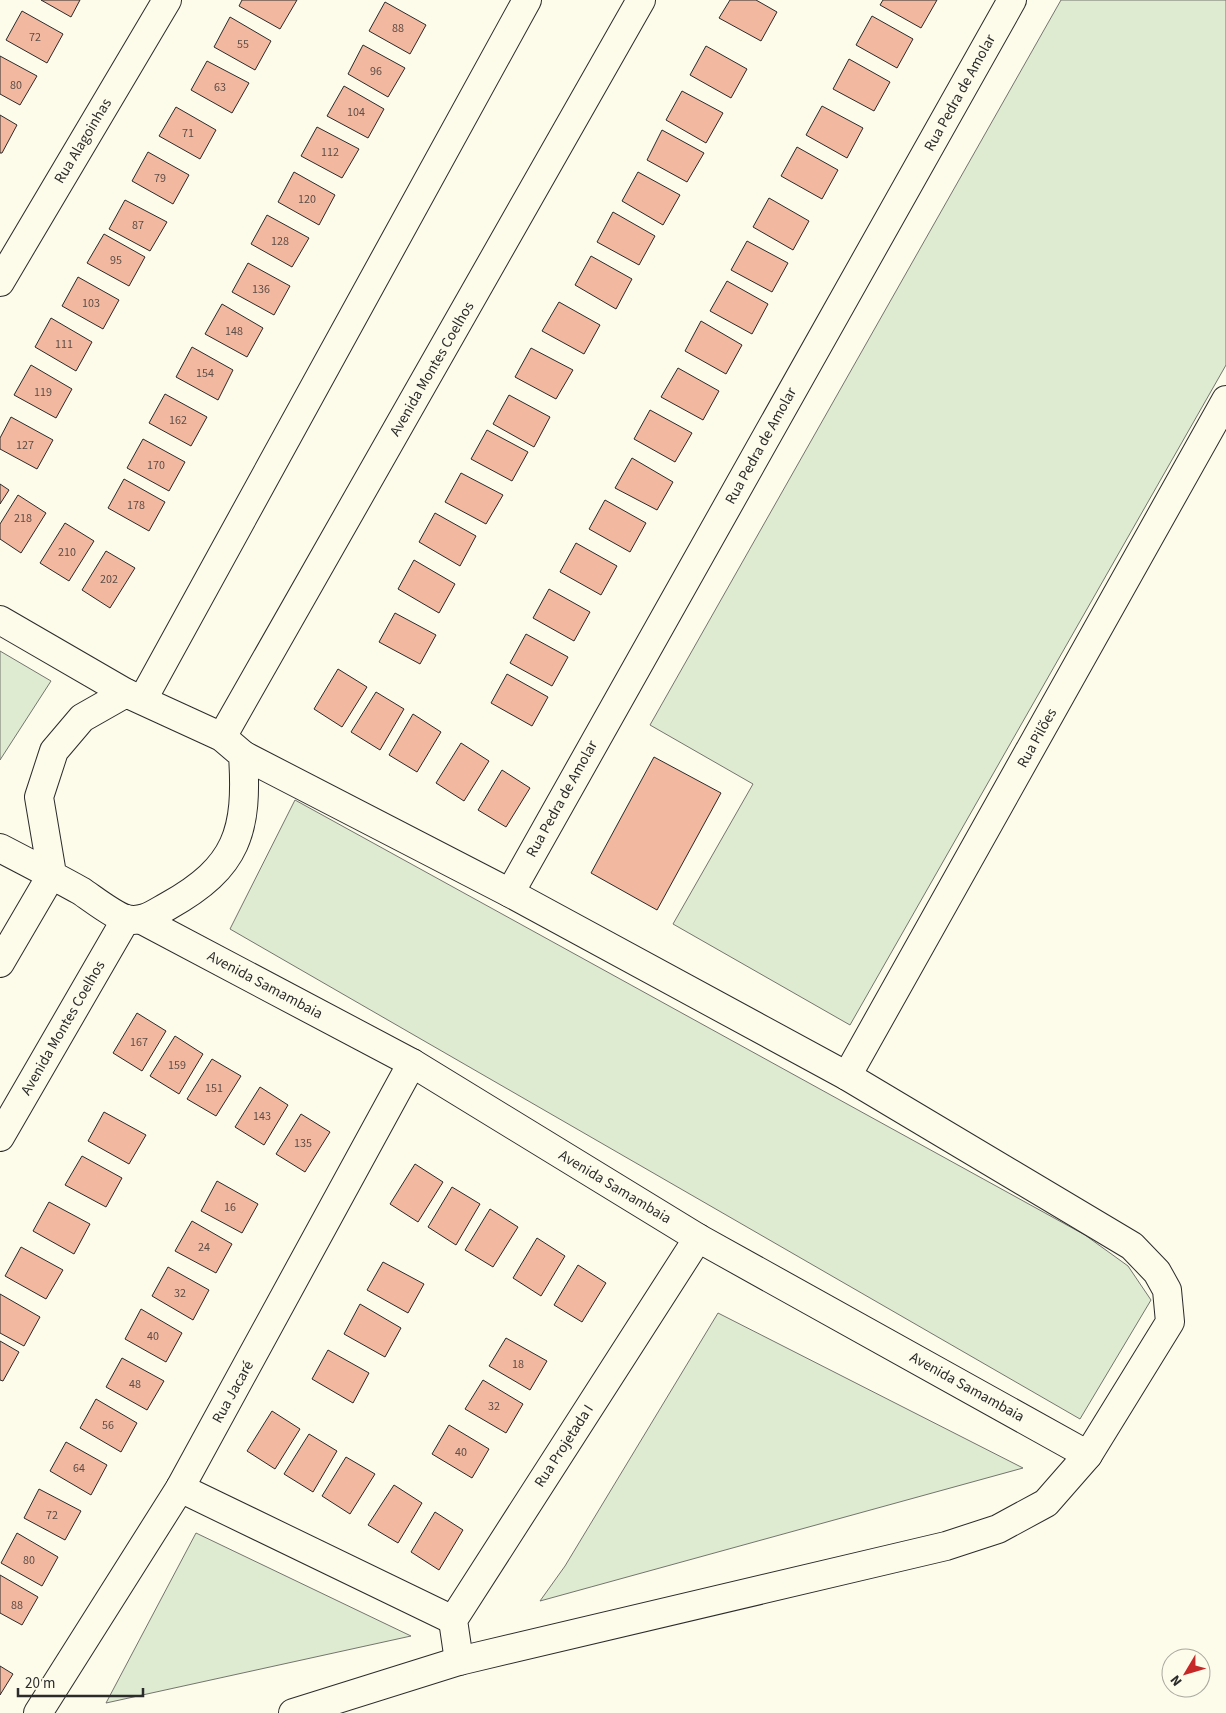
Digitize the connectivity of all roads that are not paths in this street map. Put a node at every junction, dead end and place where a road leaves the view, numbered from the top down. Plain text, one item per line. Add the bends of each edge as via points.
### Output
1 (167, 0) edge
2 (527, 0) edge
3 (641, 0) edge
4 (1012, 0) edge
5 (0, 282) edge
6 (1226, 400) edge
7 (0, 620) edge
8 (134, 696) junction
9 (222, 737) junction
10 (243, 755) junction
11 (0, 848) edge
12 (52, 874) junction
13 (510, 893) junction
14 (134, 919) junction
15 (0, 963) edge
16 (412, 1063) junction
17 (847, 1076) junction
18 (0, 1137) edge
19 (698, 1238) junction
20 (1088, 1455) junction
21 (180, 1488) junction
22 (453, 1620) junction
23 (459, 1661) junction
24 (38, 1713) edge
25 (294, 1713) edge

1 - 5 street, Rua Alagoinhas
2 - 8 street
3 - 9 street, Avenida Montes Coelhos
4 - 13 street, Rua Pedra de Amolar
6 - 17 street, Rua Pilões
7 - 8 street
8 - 9 street
8 - 12 street via 82,718 54,751 39,798
9 - 10 street
10 - 13 street
10 - 14 street via 246,792 241,827 233,850 196,889
11 - 12 street
12 - 14 street, Avenida Samambaia
12 - 15 street
13 - 17 street
14 - 16 street, Avenida Samambaia
14 - 18 street, Avenida Montes Coelhos
16 - 19 street, Avenida Samambaia
16 - 21 street, Rua Jacaré
17 - 20 street via 1132,1246 1157,1272 1167,1290 1170,1322
19 - 20 street, Avenida Samambaia
19 - 22 street, Rua Projetada I
20 - 23 street via 1046,1503 998,1529 946,1546
21 - 22 street
21 - 24 street, Rua Jacaré
22 - 23 street
23 - 25 street

